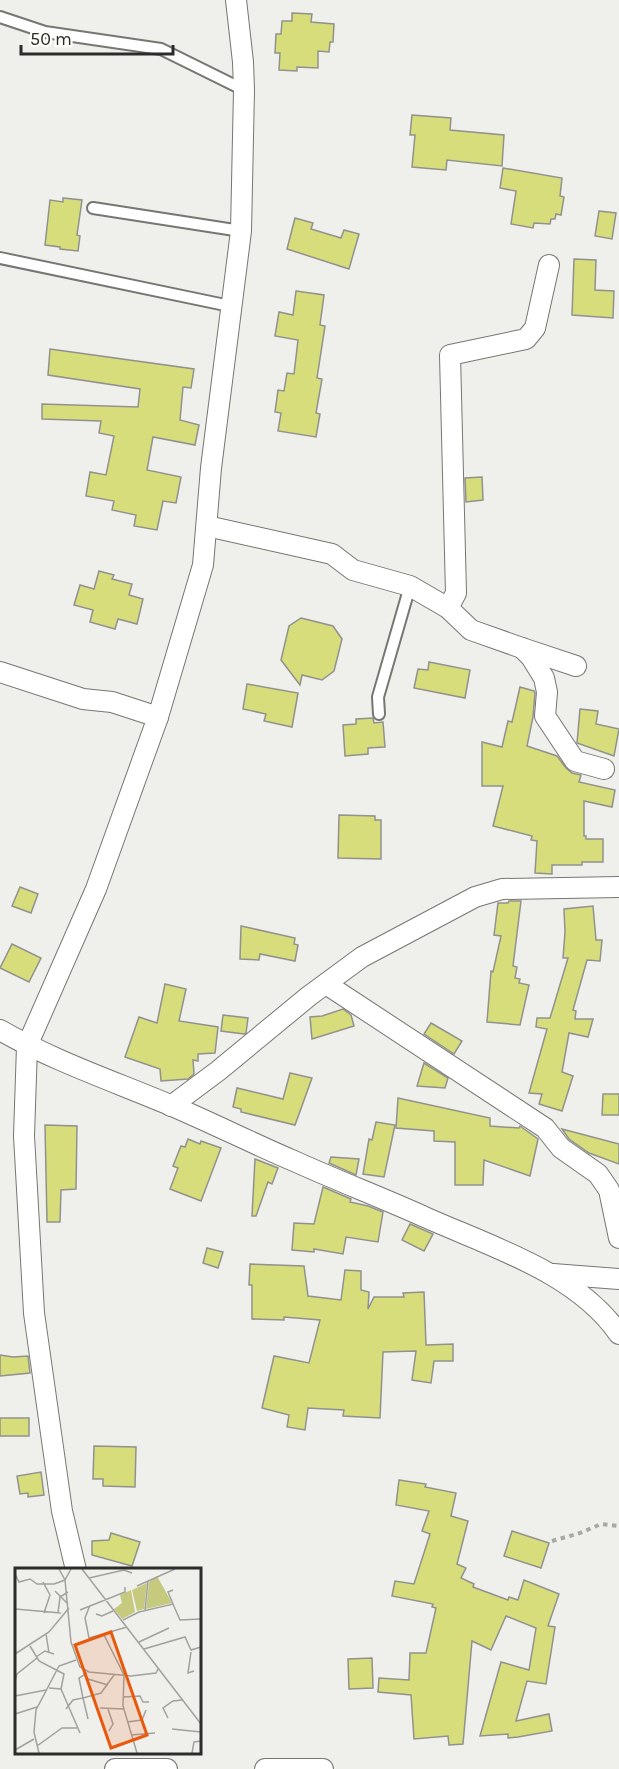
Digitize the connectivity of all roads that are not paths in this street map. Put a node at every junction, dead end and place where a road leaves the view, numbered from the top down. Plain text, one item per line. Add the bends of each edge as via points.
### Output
1 (236, 0) edge
2 (0, 17) edge
3 (244, 90) junction
4 (93, 208) dead end
5 (241, 231) junction
6 (0, 258) edge
7 (549, 264) dead end
8 (230, 306) junction
9 (207, 526) junction
10 (410, 586) junction
11 (448, 608) junction
12 (522, 648) junction
13 (576, 666) dead end
14 (0, 672) edge
15 (379, 714) dead end
16 (158, 717) junction
17 (604, 769) dead end
18 (619, 887) edge
19 (326, 984) junction
20 (0, 1030) edge
21 (27, 1046) junction
22 (171, 1106) junction
23 (619, 1238) edge
24 (550, 1274) junction
25 (619, 1279) edge
26 (619, 1334) edge
27 (76, 1568) edge
28 (114, 1754) edge
29 (116, 1769) edge
30 (167, 1769) edge
31 (265, 1769) edge
32 (322, 1769) edge

1 - 3 street
2 - 3 lane via 45,32 161,49
3 - 5 street
4 - 5 lane
5 - 8 street
6 - 8 lane
7 - 11 street via 535,328 526,339 450,355 456,593
8 - 9 street
9 - 10 street via 332,554 353,570
9 - 16 street via 203,565
10 - 11 street
10 - 15 lane via 378,697
11 - 12 street via 471,630
12 - 13 street
12 - 17 street via 544,678 545,716 575,761
14 - 16 street via 83,699 112,702
16 - 21 street via 96,889
18 - 19 street via 502,889 475,897 363,957
19 - 22 street
19 - 23 street via 545,1128 561,1148 598,1174 609,1190
20 - 21 street
21 - 22 street
21 - 27 street via 24,1136 34,1313 62,1511
22 - 24 street
24 - 25 street
24 - 26 street via 585,1298
28 - 29 street
29 - 30 street
31 - 32 street

